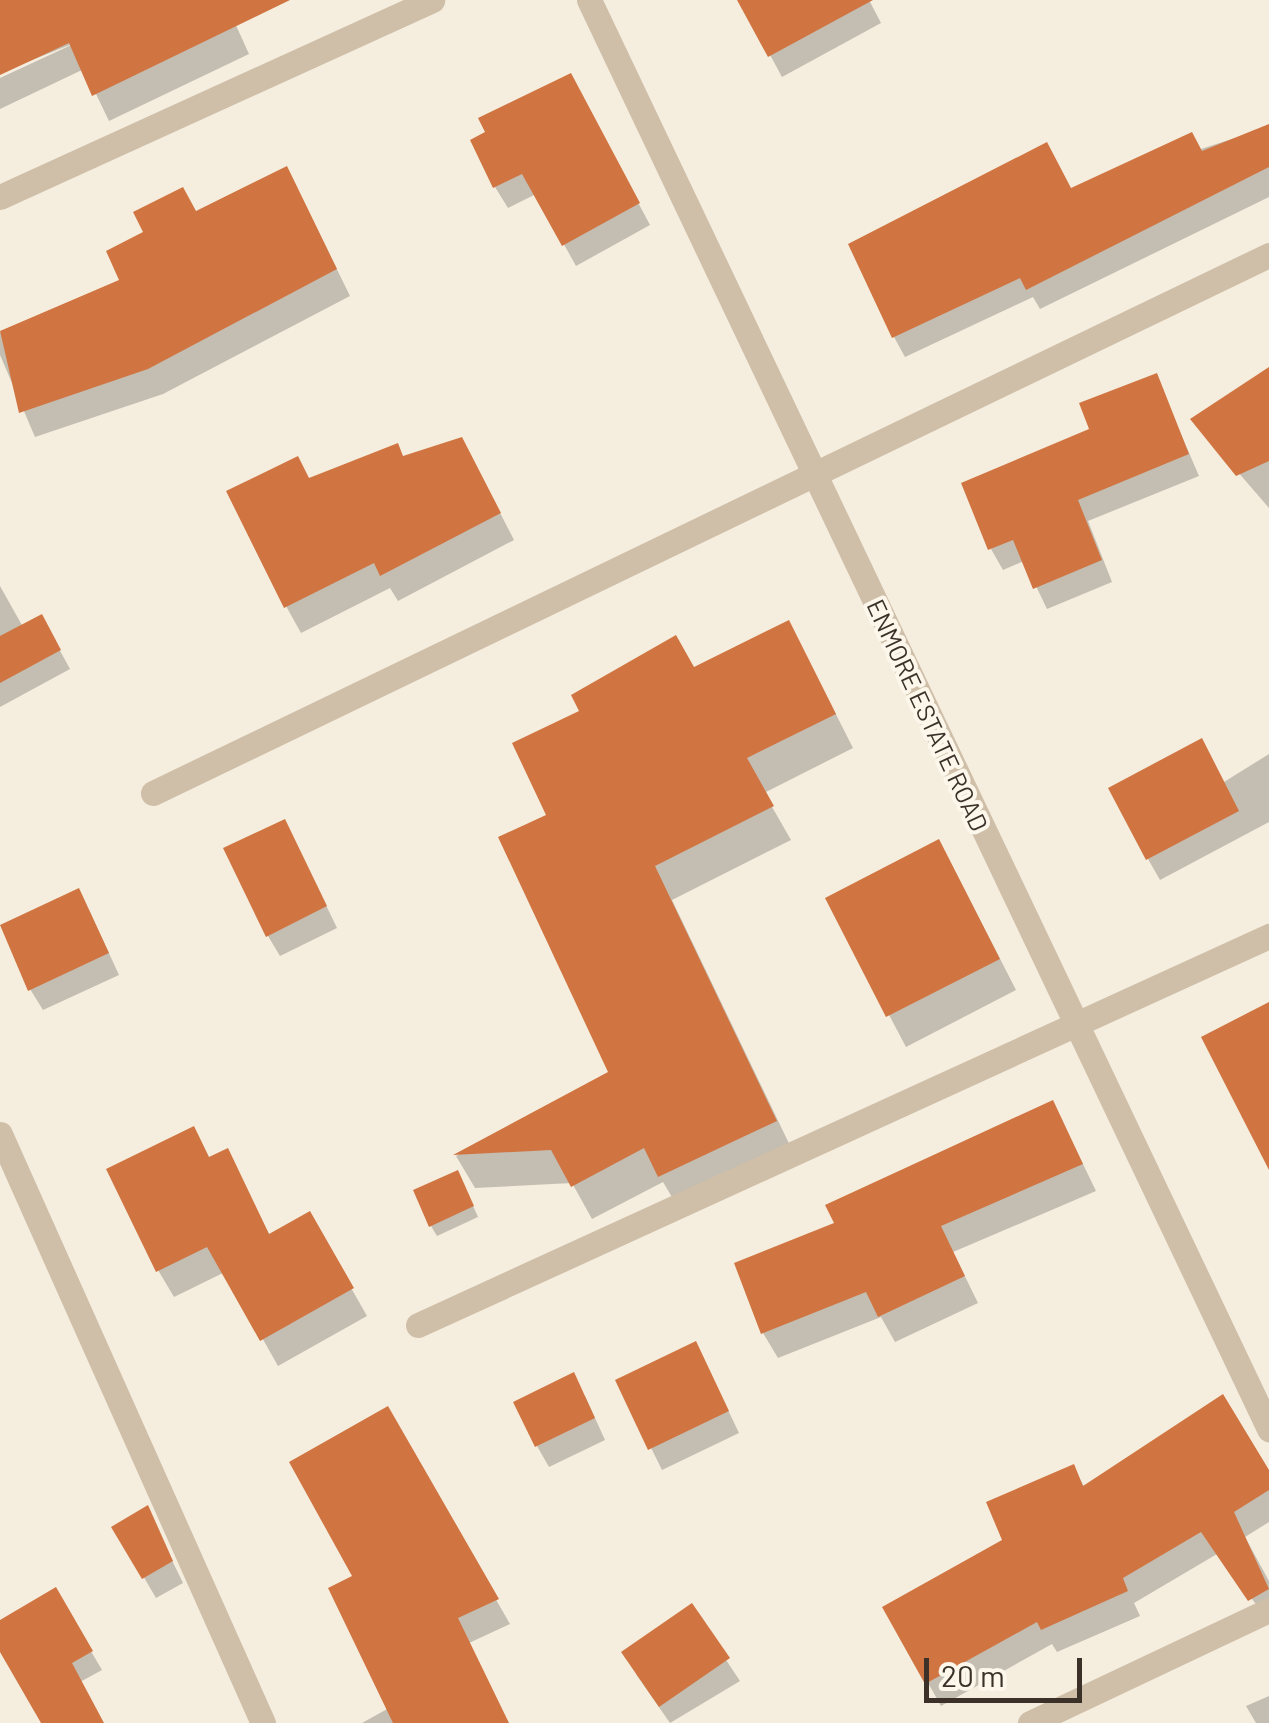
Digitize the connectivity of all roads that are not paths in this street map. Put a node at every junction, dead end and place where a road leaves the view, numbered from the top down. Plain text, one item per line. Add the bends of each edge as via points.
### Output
1 (432, 0) edge
2 (589, 0) edge
3 (0, 197) edge
4 (1269, 255) edge
5 (814, 474) junction
6 (152, 793) dead end
7 (1269, 936) edge
8 (1075, 1028) junction
9 (0, 1134) edge
10 (418, 1325) dead end
11 (1269, 1430) edge
12 (1269, 1610) edge
13 (263, 1723) edge
14 (1030, 1723) edge

1 - 3 street
2 - 5 street, ENMORE ESTATE ROAD
4 - 5 street
5 - 6 street
5 - 8 street, ENMORE ESTATE ROAD
7 - 8 street
8 - 10 street
8 - 11 street, ENMORE ESTATE ROAD
9 - 13 street
12 - 14 street

